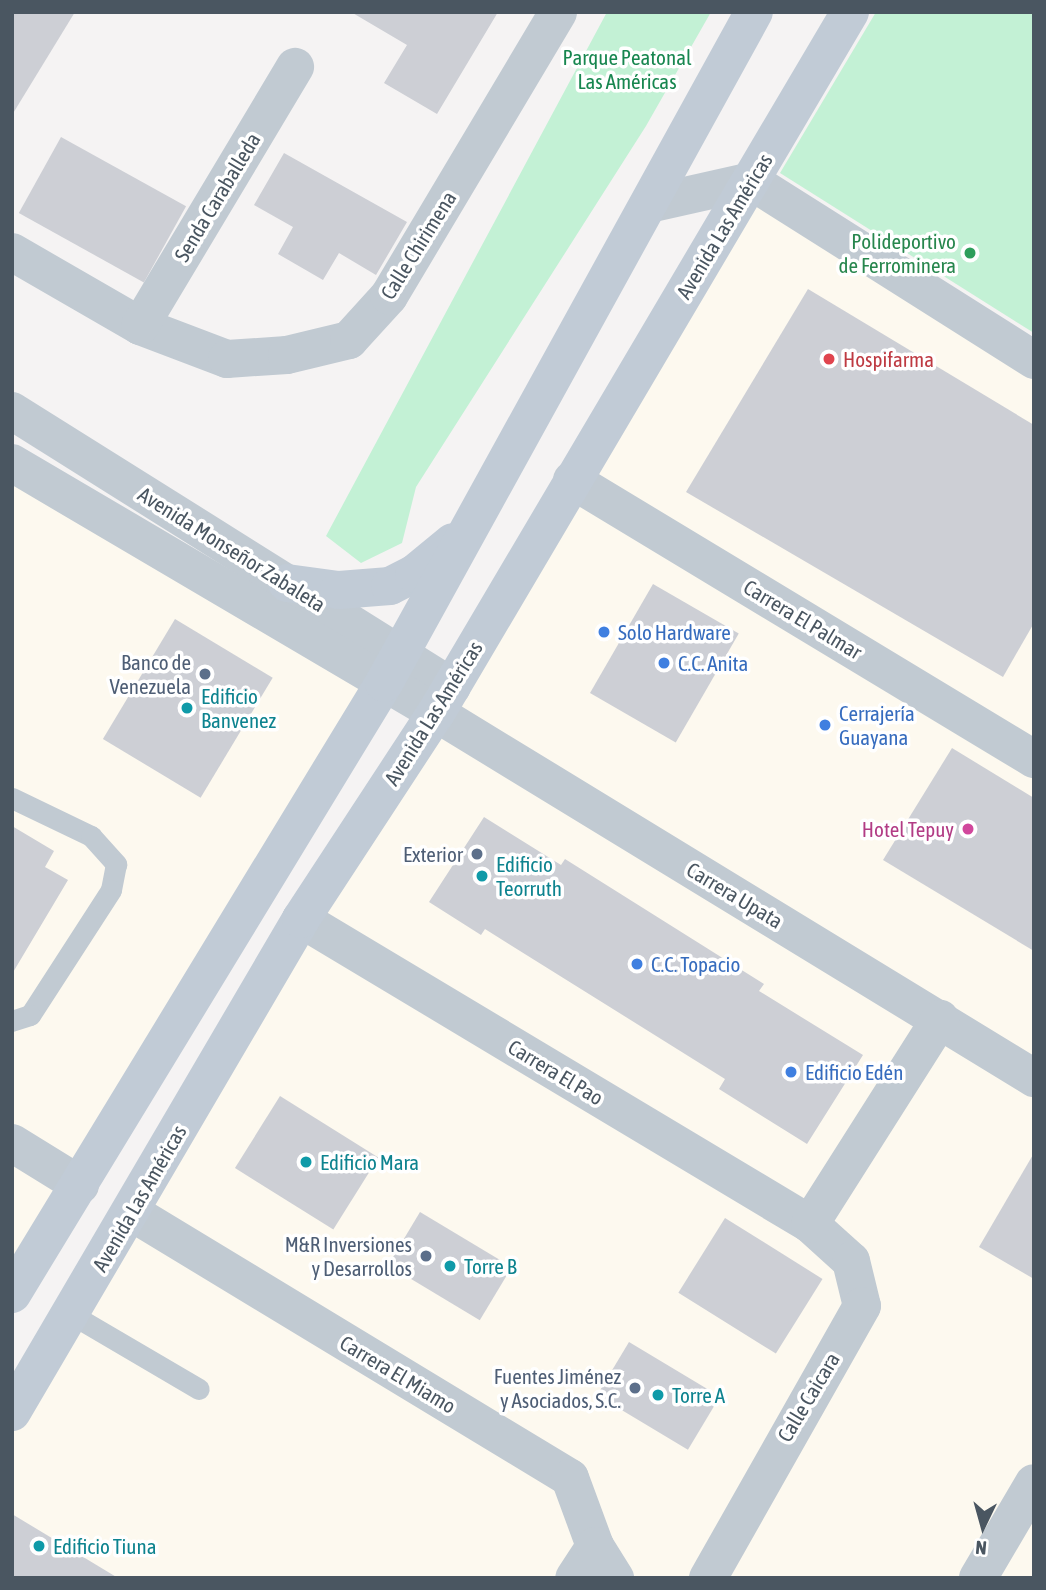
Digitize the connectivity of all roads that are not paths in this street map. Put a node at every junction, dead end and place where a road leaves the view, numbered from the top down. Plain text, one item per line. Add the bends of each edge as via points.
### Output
1 (558, 12) edge
2 (754, 12) edge
3 (850, 12) edge
4 (295, 67) dead end
5 (751, 181) junction
6 (649, 204) junction
7 (12, 252) edge
8 (140, 327) junction
9 (1034, 360) edge
10 (12, 411) edge
11 (12, 463) edge
12 (572, 480) junction
13 (471, 527) junction
14 (287, 583) junction
15 (392, 669) junction
16 (444, 700) junction
17 (1034, 759) edge
18 (12, 798) edge
19 (301, 919) junction
20 (940, 1019) junction
21 (12, 1021) edge
22 (1034, 1078) edge
23 (12, 1143) edge
24 (80, 1185) junction
25 (131, 1212) junction
26 (810, 1224) junction
27 (12, 1294) edge
28 (71, 1314) junction
29 (199, 1388) dead end
30 (12, 1412) edge
31 (1034, 1483) edge
32 (595, 1546) junction
33 (574, 1578) edge
34 (615, 1578) edge
35 (708, 1578) edge
36 (978, 1578) edge

1 - 8 street, Calle Chirimena via 389,296 349,340 288,355 227,359
2 - 6 main road
3 - 5 main road, Avenida Las Américas
4 - 8 street, Senda Caraballeda
5 - 6 street
5 - 9 street
5 - 12 main road, Avenida Las Américas
6 - 13 main road
7 - 8 street, Calle Chirimena
10 - 14 street, Avenida Monseñor Zabaleta
11 - 15 street, Avenida Monseñor Zabaleta
12 - 16 main road, Avenida Las Américas
12 - 17 street, Carrera El Palmar
13 - 14 main road via 415,574 390,586 339,590
13 - 15 main road
14 - 15 street, Avenida Monseñor Zabaleta
15 - 16 street, Avenida Monseñor Zabaleta
15 - 24 main road
16 - 19 main road, Avenida Las Américas
16 - 20 street, Carrera Upata
18 - 21 lane via 91,836 116,864 111,890 30,1015
19 - 25 main road, Avenida Las Américas
19 - 26 street, Carrera El Pao
20 - 22 street, Carrera Upata
20 - 26 street
23 - 24 street
24 - 27 main road
25 - 28 main road, Avenida Las Américas
25 - 32 street, Carrera El Miamo via 570,1478
26 - 35 street, Calle Caicara via 850,1261 862,1306
28 - 29 lane
28 - 30 main road, Avenida Las Américas
31 - 36 street
32 - 33 street
32 - 34 street, Carrera El Miamo

